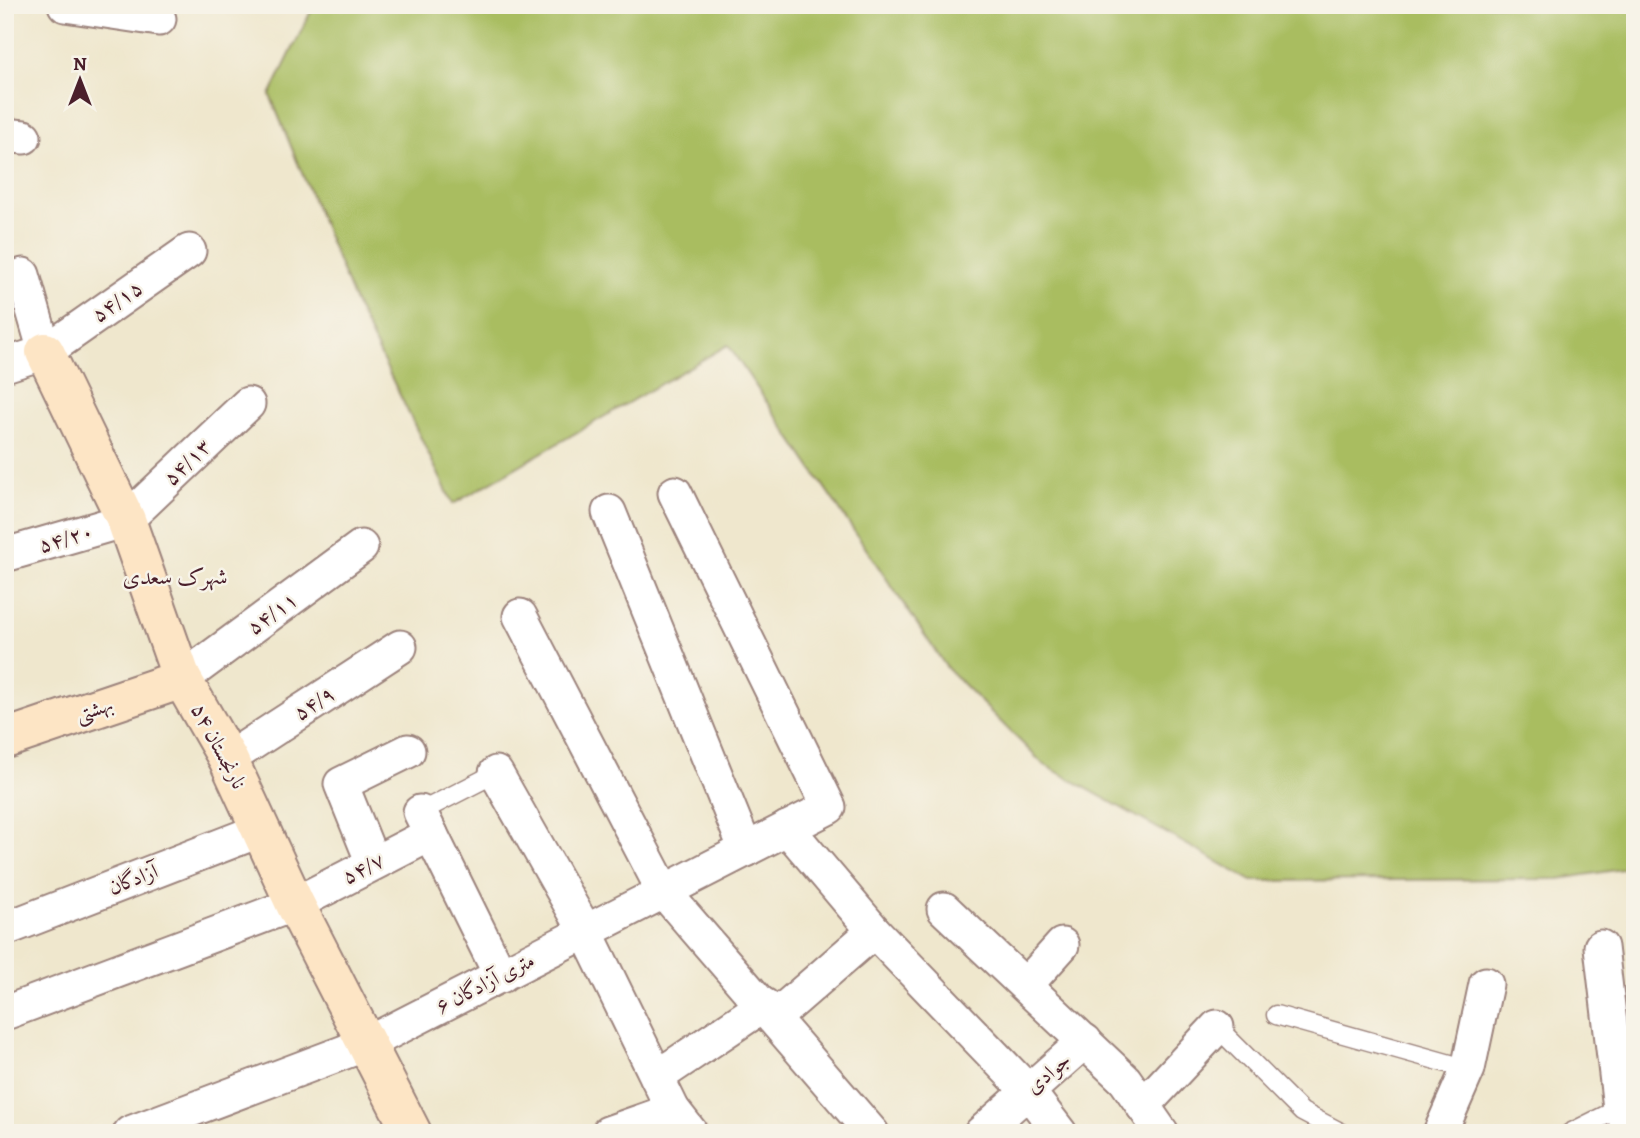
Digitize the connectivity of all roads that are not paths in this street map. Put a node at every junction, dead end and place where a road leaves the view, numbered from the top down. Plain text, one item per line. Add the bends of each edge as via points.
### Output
1 (65, 5) edge
2 (159, 19) dead end
3 (189, 251) dead end
4 (23, 275) dead end
5 (46, 352) junction
6 (5, 365) edge
7 (248, 404) dead end
8 (675, 493) dead end
9 (609, 512) dead end
10 (126, 520) junction
11 (362, 547) dead end
12 (5, 555) edge
13 (520, 616) dead end
14 (400, 647) dead end
15 (182, 678) junction
16 (5, 739) edge
17 (408, 751) dead end
18 (228, 759) junction
19 (496, 773) joint
20 (426, 823) junction
21 (788, 828) junction
22 (261, 830) junction
23 (746, 850) junction
24 (373, 863) junction
25 (664, 892) junction
26 (295, 904) junction
27 (944, 909) dead end
28 (5, 929) edge
29 (874, 931) junction
30 (586, 932) junction
31 (1062, 945) dead end
32 (1601, 947) dead end
33 (501, 976) junction
34 (1026, 985) junction
35 (1486, 985) dead end
36 (769, 1012) junction
37 (5, 1013) edge
38 (1276, 1015) dead end
39 (1217, 1027) joint
40 (1085, 1041) junction
41 (366, 1044) junction
42 (1624, 1045) edge
43 (1468, 1069) junction
44 (657, 1077) junction
45 (1027, 1090) junction
46 (1143, 1106) junction
47 (682, 1122) edge
48 (1629, 1122) edge
49 (130, 1133) edge
50 (412, 1133) edge
51 (608, 1133) edge
52 (872, 1133) edge
53 (981, 1133) edge
54 (1060, 1133) edge
55 (1162, 1133) edge
56 (1342, 1133) edge
57 (1440, 1133) edge
58 (1570, 1133) edge

1 - 2 street
3 - 5 street, ۵۴/۱۵
4 - 5 street
5 - 6 street, ۵۴/۱۵
5 - 10 street, نارنجستان ۵۴
7 - 10 street, ۵۴/۱۳
8 - 21 street, ۶ متری آزادگان via 829,807
9 - 23 street
10 - 12 street, ۵۴/۲۰
10 - 15 street, نارنجستان ۵۴
11 - 15 street, ۵۴/۱۱
13 - 25 street
14 - 18 street, ۵۴/۹
15 - 16 street, بهشتی
15 - 18 street, نارنجستان ۵۴
17 - 24 street via 341,784
18 - 22 street, نارنجستان ۵۴
19 - 20 lane
19 - 30 street
20 - 24 street, ۵۴/۷
20 - 33 street
21 - 23 street, ۶ متری آزادگان
21 - 29 street
22 - 26 street, نارنجستان ۵۴
22 - 28 street, آزادگان
23 - 25 street, ۶ متری آزادگان
24 - 26 street, ۵۴/۷
25 - 30 street, ۶ متری آزادگان
25 - 36 street
26 - 37 street, ۵۴/۷
26 - 41 street, نارنجستان ۵۴
27 - 34 street
29 - 36 street
29 - 45 street
30 - 33 street, ۶ متری آزادگان
30 - 44 street
31 - 34 street
32 - 42 street
33 - 41 street, ۶ متری آزادگان
34 - 40 street
35 - 43 street
36 - 44 street
36 - 52 street
38 - 43 lane
39 - 46 street
39 - 56 lane via 1302,1112
40 - 45 street, جوادی
40 - 46 street via 1125,1080
41 - 49 street, ۶ متری آزادگان
41 - 50 street, نارنجستان ۵۴
42 - 48 street
43 - 57 street
44 - 47 street
45 - 53 street, جوادی
45 - 54 street
46 - 55 street
47 - 51 street
48 - 58 lane

